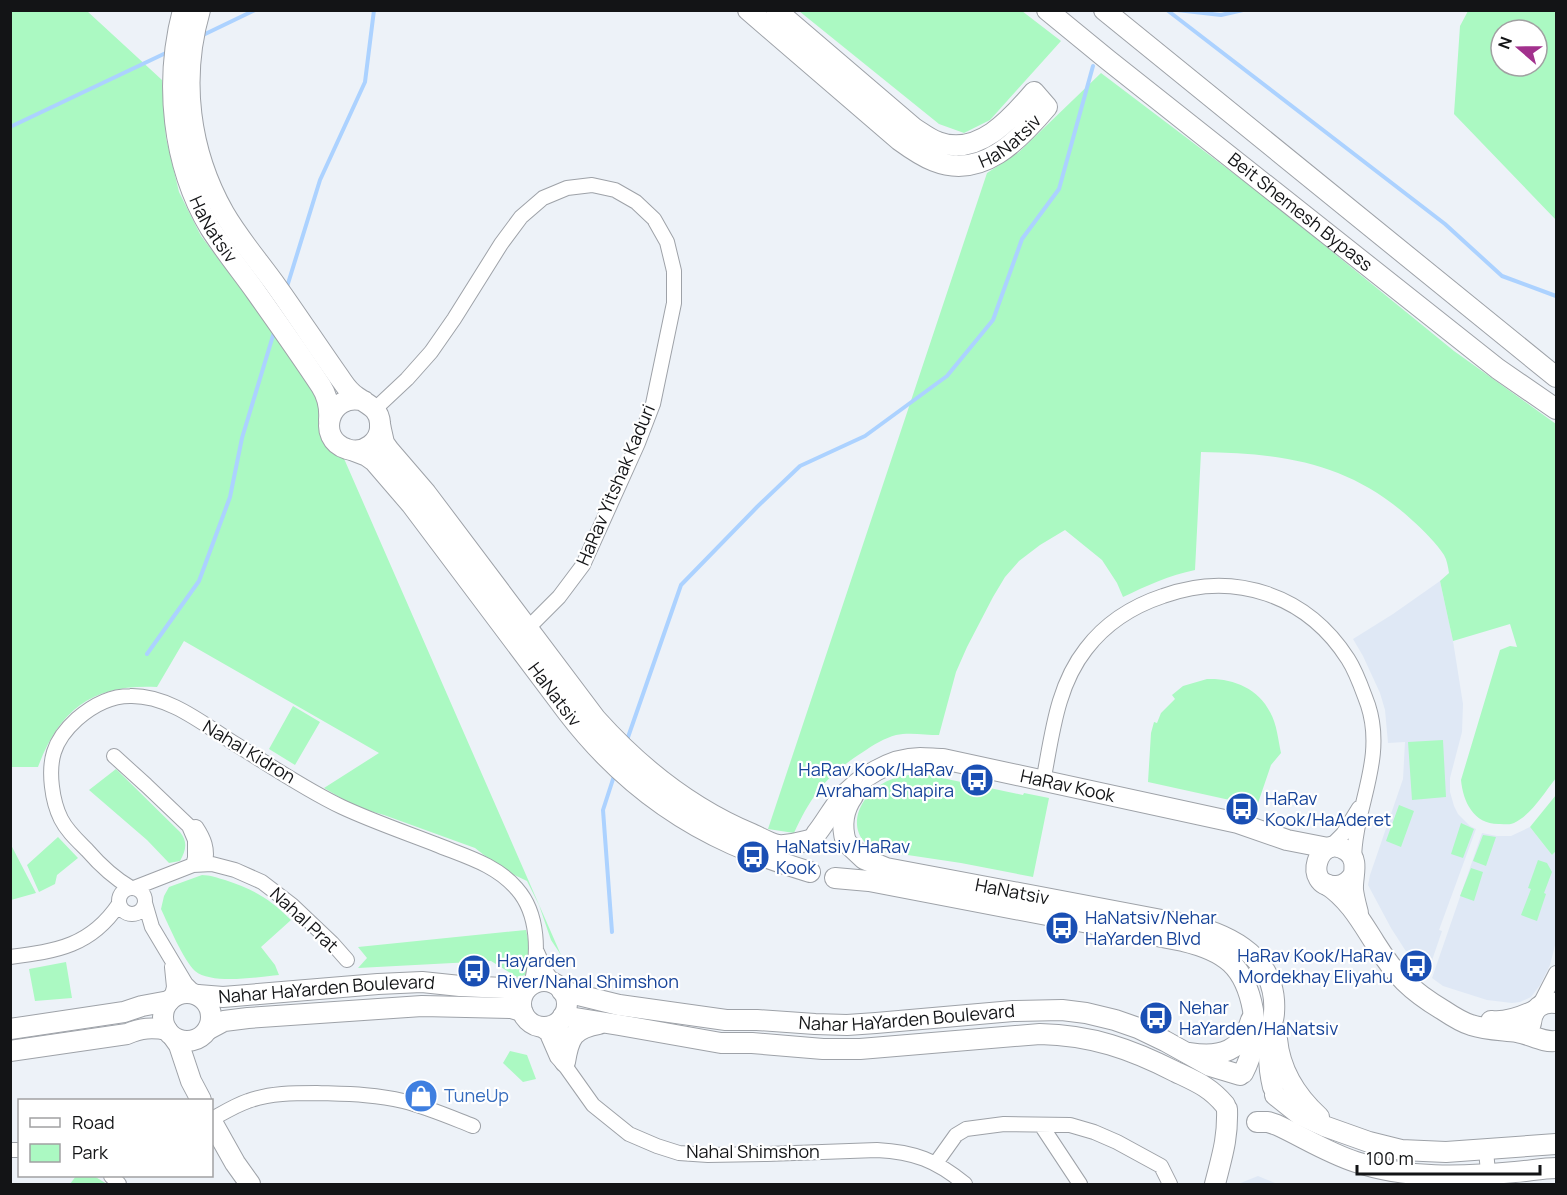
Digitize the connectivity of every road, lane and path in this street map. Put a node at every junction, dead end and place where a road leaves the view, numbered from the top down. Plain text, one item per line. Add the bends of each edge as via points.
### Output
1 (183, 10) edge
2 (200, 10) edge
3 (748, 10) edge
4 (776, 10) edge
5 (1047, 10) edge
6 (1104, 10) edge
7 (1557, 377) edge
8 (1557, 409) edge
9 (373, 412) junction
10 (329, 420) junction
11 (354, 451) junction
12 (526, 627) junction
13 (114, 756) dead end
14 (866, 778) junction
15 (1043, 782) junction
16 (1365, 799) junction
17 (1271, 835) junction
18 (813, 837) junction
19 (847, 843) junction
20 (1329, 848) junction
21 (199, 864) junction
22 (1354, 867) junction
23 (104, 869) junction
24 (810, 872) junction
25 (835, 878) junction
26 (1321, 878) junction
27 (158, 880) junction
28 (133, 888) junction
29 (145, 901) junction
30 (124, 907) junction
31 (1360, 918) junction
32 (152, 927) junction
33 (536, 949) junction
34 (169, 954) junction
35 (10, 957) edge
36 (347, 960) dead end
37 (1557, 973) edge
38 (529, 987) junction
39 (559, 987) junction
40 (197, 994) junction
41 (170, 1000) junction
42 (1543, 1007) edge
43 (1252, 1009) junction
44 (1448, 1014) junction
45 (1274, 1016) junction
46 (528, 1018) junction
47 (562, 1018) junction
48 (609, 1023) junction
49 (10, 1029) edge
50 (205, 1033) junction
51 (170, 1034) junction
52 (1548, 1040) edge
53 (10, 1051) edge
54 (1188, 1053) junction
55 (565, 1064) junction
56 (1241, 1074) junction
57 (1274, 1091) junction
58 (200, 1098) edge
59 (1226, 1107) junction
60 (213, 1120) edge
61 (213, 1123) edge
62 (1253, 1123) junction
63 (1041, 1125) junction
64 (473, 1126) dead end
65 (1342, 1131) junction
66 (1557, 1144) edge
67 (1486, 1150) junction
68 (1222, 1160) junction
69 (936, 1163) junction
70 (1557, 1168) edge
71 (1489, 1179) edge
72 (250, 1185) edge
73 (965, 1185) edge
74 (1080, 1185) edge
75 (1170, 1185) edge
76 (1215, 1185) edge

1 - 10 street, HaNatsiv via 173,70 174,110 180,151 192,190 210,227 321,386 328,400
2 - 9 street, HaNatsiv via 189,66 190,104 195,142 207,178 248,248 344,383
3 - 4 street, HaNatsiv via 899,140 936,162 983,162 1023,135 1047,107 1034,92 988,136 964,145 940,143 914,128
5 - 8 street, Beit Shemesh Bypass via 1498,369
6 - 7 street, Beit Shemesh Bypass
9 - 10 street via 351,399 340,403
9 - 11 street via 377,437 366,448
9 - 12 street, HaNatsiv via 389,450
9 - 12 street, HaRav Yitshak Kaduri via 430,352 514,226 543,198 567,188 592,185 615,190 654,219 667,242 674,271 674,303 653,404 589,555 565,590
10 - 11 street via 333,439
11 - 24 street, HaNatsiv via 374,461 411,504 574,722 613,764 662,804 703,830 755,854
12 - 18 street, HaNatsiv via 597,720 663,783 724,821 778,845
13 - 21 street via 189,826
14 - 15 street, HaRav Kook via 884,766 919,758 943,759
14 - 18 street, HaRav Kook via 847,792
14 - 19 street, HaRav Kook via 846,808 843,824
15 - 16 street via 1067,680 1094,639 1130,610 1153,599 1180,589 1230,585 1287,602 1325,630 1349,661 1372,722 1373,756
15 - 17 street, HaRav Kook via 1238,823
16 - 20 street
16 - 22 street
17 - 20 street, HaRav Kook
17 - 26 street, HaRav Kook via 1297,853
18 - 19 street via 832,833
18 - 24 street via 804,851
19 - 25 street via 850,864
19 - 45 street, HaNatsiv via 864,859 886,868 1205,928 1236,942 1260,963 1275,999
20 - 22 street via 1350,853
20 - 26 street via 1316,863
21 - 27 street
21 - 36 street, Nahal Prat via 235,870 262,882 292,905
22 - 26 street via 1344,885 1335,886
22 - 31 street, HaRav Kook via 1353,892
23 - 28 street, Nahal Kidron
23 - 30 street, Nahal Kidron
23 - 33 street, Nahal Kidron via 61,819 52,790 53,754 65,732 90,709 120,697 142,697 181,711 341,807 482,862 498,872 524,897 532,915
24 - 25 street via 823,879
25 - 43 street, HaNatsiv via 869,881 1196,944 1222,955 1242,974
26 - 31 street, HaRav Kook
27 - 28 street
27 - 29 street
28 - 29 street via 140,891
28 - 30 street via 123,891
29 - 30 street via 140,911
29 - 32 street
30 - 32 street
30 - 35 street via 120,914 69,946
31 - 44 street, HaRav Kook via 1401,979
32 - 34 street
33 - 38 street, Nahal Kidron
33 - 39 street, Nahal Kidron via 546,972
34 - 40 street via 186,984
34 - 41 street via 174,980
37 - 42 street
38 - 39 street via 544,981
38 - 40 street, Nahar HaYarden Boulevard via 422,982 223,997
38 - 46 street via 521,999
39 - 47 street via 566,1004
39 - 54 street, Nahar HaYarden Boulevard via 619,1005 726,1020 876,1023 1062,1010 1115,1020
40 - 41 street via 182,993
40 - 50 street via 211,1010 211,1022
41 - 49 street via 124,1012
41 - 51 street via 163,1014
42 - 44 street, HaRav Kook via 1497,1021
42 - 52 street via 1531,1023 1536,1034
43 - 54 street via 1248,1030 1229,1051 1213,1055
43 - 56 street, HaNatsiv via 1254,1041
44 - 52 street, HaRav Kook via 1472,1025
45 - 57 street, HaNatsiv via 1268,1058
45 - 65 street via 1287,1079 1311,1109
46 - 47 street via 540,1026
46 - 50 street, Nahar HaYarden Boulevard via 511,1008 422,1006 248,1018 225,1021
46 - 55 street, Nahal Shimshon via 547,1034 557,1057
47 - 48 street, Nahar HaYarden Boulevard
47 - 55 street, Nahal Shimshon
48 - 55 street via 586,1027 573,1035
48 - 59 street, Nahar HaYarden Boulevard via 721,1043 823,1049 1064,1034 1108,1043 1155,1061 1212,1090
50 - 51 street via 186,1041
50 - 58 street via 197,1051
51 - 53 street via 139,1029
51 - 58 street via 179,1045
54 - 56 street, Nahar HaYarden Boulevard via 1210,1066
55 - 69 street, Nahal Shimshon via 593,1105 608,1118 629,1134 679,1153 877,1150 911,1154
56 - 57 street via 1262,1076
56 - 59 street via 1226,1089
57 - 62 street via 1272,1111
57 - 65 street via 1300,1114
59 - 62 street via 1237,1120
59 - 68 street
60 - 64 street via 248,1101 265,1097 290,1093 342,1094 402,1101
61 - 72 street
62 - 68 street
62 - 71 street via 1277,1125 1335,1154 1378,1168
63 - 69 street via 966,1129 956,1135
63 - 74 street
63 - 75 street via 1070,1125 1117,1142 1161,1166
65 - 67 street via 1401,1150
66 - 67 street
67 - 71 street
68 - 76 street
69 - 73 street, Nahal Shimshon
70 - 71 street

